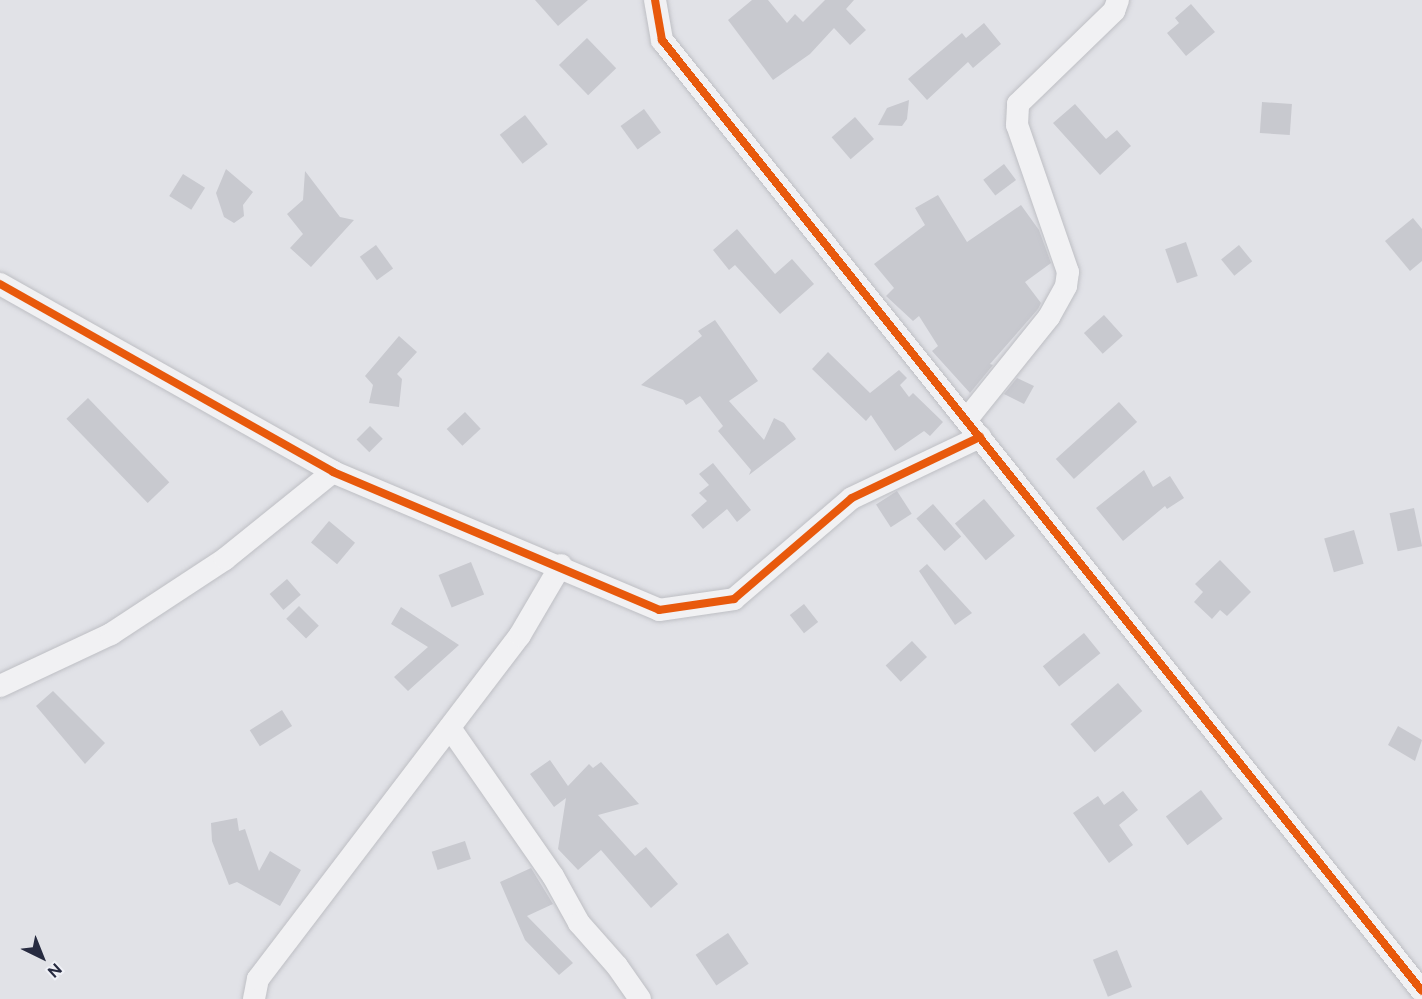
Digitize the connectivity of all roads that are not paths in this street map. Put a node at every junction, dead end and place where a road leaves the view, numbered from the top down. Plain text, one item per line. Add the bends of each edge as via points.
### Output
1 (655, 0) edge
2 (1118, 0) edge
3 (0, 284) edge
4 (967, 419) junction
5 (980, 437) junction
6 (333, 472) junction
7 (561, 565) junction
8 (0, 686) edge
9 (450, 728) junction
10 (1422, 991) edge
11 (254, 999) edge
12 (640, 999) edge

1 - 4 street via 662,40
2 - 4 street via 1114,11 1018,104 1017,125 1068,272 1066,286 1049,316
3 - 6 street
4 - 5 street
5 - 7 street via 852,498 734,599 659,610
5 - 10 street
6 - 7 street
6 - 8 street via 225,559 111,634
7 - 9 street via 520,634
9 - 11 street via 258,979
9 - 12 street via 553,876 579,923

